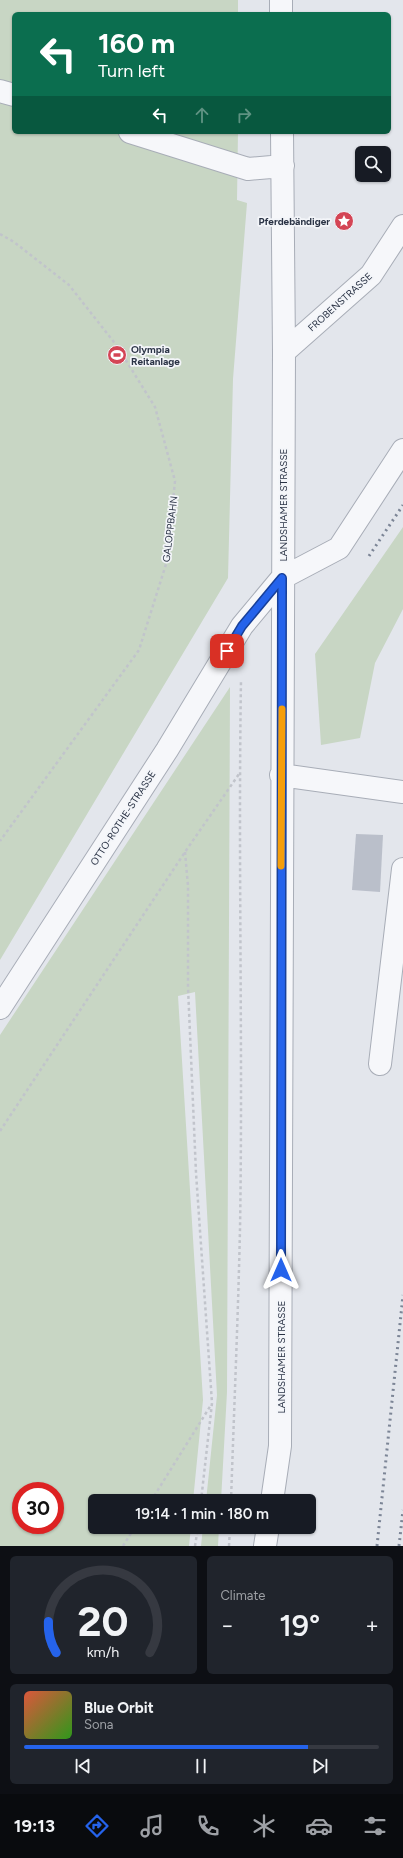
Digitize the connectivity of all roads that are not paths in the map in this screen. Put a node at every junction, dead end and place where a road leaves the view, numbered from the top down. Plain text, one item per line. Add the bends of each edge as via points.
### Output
1 (281, 0) edge
2 (281, 12) edge
3 (0, 91) edge
4 (12, 94) edge
5 (136, 134) edge
6 (282, 134) edge
7 (283, 166) junction
8 (403, 226) edge
9 (284, 352) junction
10 (403, 450) edge
11 (282, 578) junction
12 (281, 775) junction
13 (403, 792) edge
14 (403, 869) edge
15 (0, 1008) edge
16 (380, 1064) dead end
17 (273, 1494) edge
18 (267, 1534) edge
19 (265, 1546) edge

1 - 2 street
3 - 4 street
5 - 7 street via 248,169
6 - 7 street, LANDSHAMER STRASSE
7 - 9 street, LANDSHAMER STRASSE
8 - 9 street, FROBENSTRASSE via 371,275
9 - 11 street, LANDSHAMER STRASSE
10 - 11 street via 339,548
11 - 12 street, LANDSHAMER STRASSE
11 - 15 street, OTTO-ROTHE-STRASSE via 242,626 167,750
12 - 13 street
12 - 17 street, LANDSHAMER STRASSE via 280,1446
14 - 16 street
18 - 19 street

